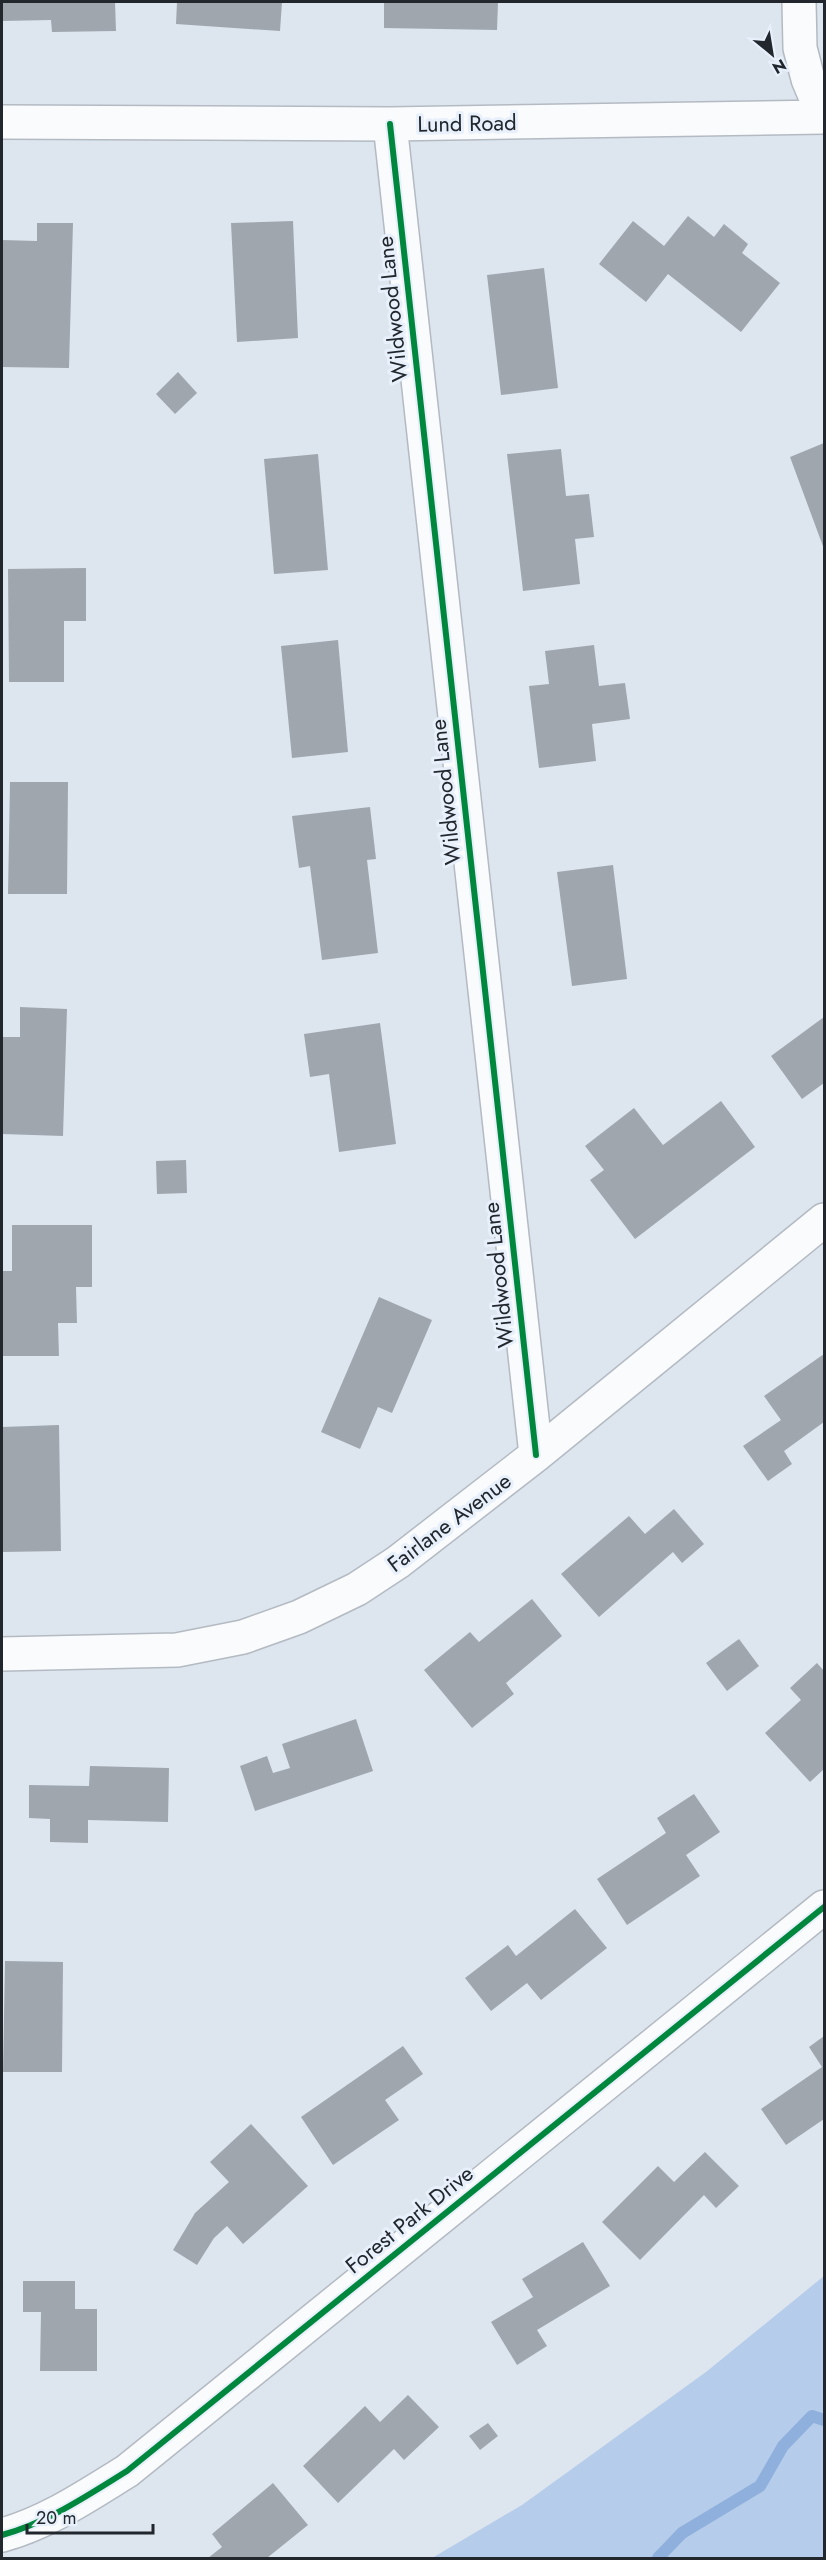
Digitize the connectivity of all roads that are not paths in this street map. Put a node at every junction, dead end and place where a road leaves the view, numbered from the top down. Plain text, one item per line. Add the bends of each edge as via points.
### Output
1 (799, 2) edge
2 (825, 117) edge
3 (2, 122) edge
4 (390, 124) junction
5 (825, 1220) edge
6 (536, 1455) junction
7 (2, 1654) edge
8 (825, 1907) edge
9 (2, 2535) edge

1 - 2 street via 800,48 808,79
2 - 4 street, Lund Road
3 - 4 street, Lund Road
4 - 6 street, Wildwood Lane
5 - 6 street, Fairlane Avenue
6 - 7 street, Fairlane Avenue via 398,1562 357,1589 299,1617 243,1637 177,1650
8 - 9 street, Forest Park Drive via 127,2471 83,2499

